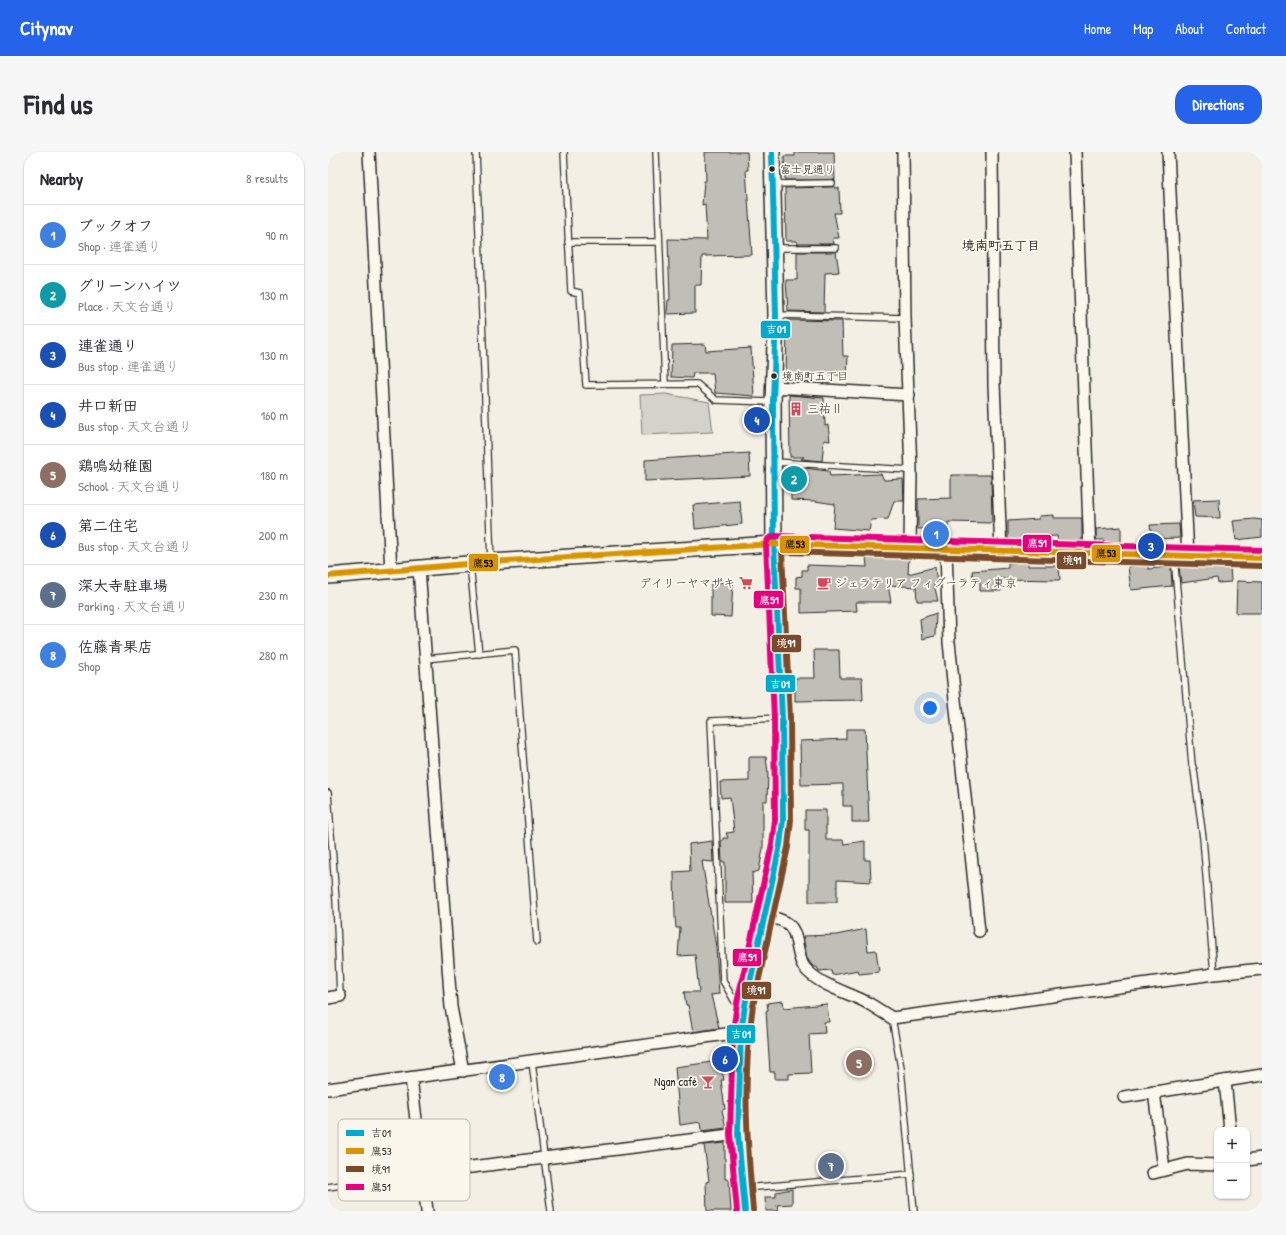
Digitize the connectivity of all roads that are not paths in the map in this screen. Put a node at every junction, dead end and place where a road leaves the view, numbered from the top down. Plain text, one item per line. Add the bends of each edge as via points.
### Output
1 (369, 152) edge
2 (476, 152) edge
3 (564, 152) edge
4 (656, 152) edge
5 (772, 152) edge
6 (903, 152) edge
7 (992, 152) edge
8 (1075, 152) edge
9 (1168, 152) edge
10 (832, 183) dead end
11 (772, 184) junction
12 (568, 242) junction
13 (659, 242) junction
14 (774, 248) junction
15 (836, 248) dead end
16 (776, 315) junction
17 (905, 318) junction
18 (665, 384) junction
19 (774, 394) junction
20 (909, 395) junction
21 (774, 462) junction
22 (912, 470) junction
23 (774, 544) junction
24 (910, 548) junction
25 (946, 550) junction
26 (1001, 551) junction
27 (1090, 554) junction
28 (1181, 556) junction
29 (1262, 558) edge
30 (491, 562) junction
31 (470, 564) junction
32 (419, 568) junction
33 (391, 571) junction
34 (328, 576) edge
35 (479, 654) junction
36 (425, 659) junction
37 (782, 718) junction
38 (328, 794) edge
39 (765, 915) junction
40 (979, 931) dead end
41 (537, 942) dead end
42 (1262, 969) edge
43 (1214, 974) junction
44 (340, 996) joint
45 (328, 998) edge
46 (745, 1005) junction
47 (892, 1018) junction
48 (741, 1032) junction
49 (532, 1062) junction
50 (463, 1071) junction
51 (1262, 1075) edge
52 (411, 1078) junction
53 (1225, 1081) junction
54 (328, 1089) edge
55 (1154, 1092) junction
56 (1124, 1097) dead end
57 (416, 1119) edge
58 (1230, 1127) edge
59 (738, 1134) junction
60 (545, 1158) junction
61 (1262, 1158) edge
62 (1250, 1160) edge
63 (1214, 1165) edge
64 (470, 1167) edge
65 (1164, 1169) junction
66 (1153, 1173) dead end
67 (911, 1174) junction
68 (338, 1186) edge
69 (328, 1187) edge
70 (744, 1188) junction
71 (426, 1201) edge
72 (427, 1211) edge
73 (551, 1211) edge
74 (745, 1211) edge
75 (914, 1211) edge

1 - 33 street
2 - 30 lane
3 - 12 lane
4 - 13 lane
5 - 11 main road
6 - 17 street
7 - 26 street via 994,384
8 - 27 street
9 - 28 street
10 - 11 lane
11 - 14 main road
12 - 13 lane
12 - 18 lane via 571,291 580,293 586,385
13 - 18 lane
14 - 15 lane
14 - 16 main road
16 - 17 lane
16 - 19 main road
17 - 20 street
18 - 19 lane via 697,384 716,400
19 - 20 street
19 - 21 main road
20 - 22 street
21 - 22 lane
21 - 23 main road
22 - 24 street
23 - 24 main road
23 - 30 main road
23 - 37 main road
24 - 25 main road
25 - 26 main road
25 - 40 street via 948,642
26 - 27 main road
27 - 28 main road
28 - 29 main road
28 - 43 lane via 1192,765 1203,838
30 - 31 main road
31 - 32 main road
31 - 35 lane
32 - 33 main road
32 - 36 street
33 - 34 main road
35 - 36 lane
35 - 41 lane via 515,650
36 - 50 street via 451,1007
37 - 39 main road via 783,820
37 - 46 lane via 711,722 723,981 735,1002
38 - 44 lane
39 - 46 main road
39 - 47 street via 790,926 804,967 812,974
42 - 43 street
43 - 47 street
44 - 45 street
46 - 48 main road
47 - 67 lane
48 - 49 street
48 - 59 main road
49 - 50 street
49 - 60 lane
50 - 52 street
51 - 53 street
52 - 54 street
52 - 57 street
53 - 55 street
53 - 58 street
55 - 56 street
55 - 65 street
59 - 60 street
59 - 70 main road
60 - 64 street
60 - 73 lane
61 - 62 street
63 - 65 street via 1188,1164
65 - 66 street
67 - 70 lane
67 - 75 lane
68 - 69 lane
70 - 74 main road
71 - 72 street

